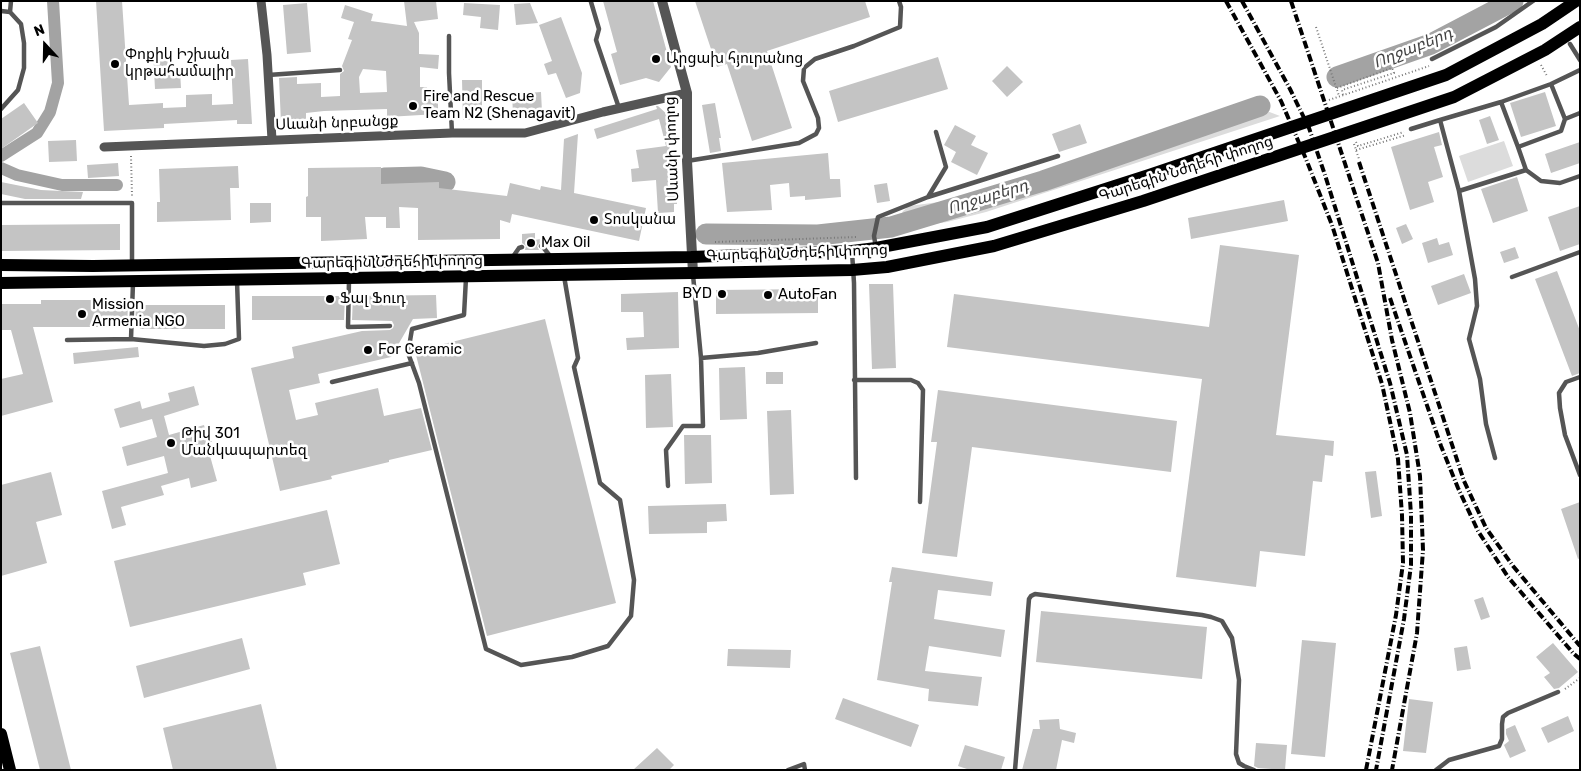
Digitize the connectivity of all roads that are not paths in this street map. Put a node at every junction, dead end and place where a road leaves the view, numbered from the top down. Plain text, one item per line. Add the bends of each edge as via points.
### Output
1 (11, 1) edge
2 (261, 1) edge
3 (662, 1) edge
4 (899, 1) edge
5 (1533, 1) edge
6 (1576, 1) edge
7 (591, 2) edge
8 (1, 11) edge
9 (10, 12) junction
10 (1580, 27) edge
11 (449, 36) dead end
12 (1570, 44) dead end
13 (1432, 59) dead end
14 (1580, 60) edge
15 (340, 70) dead end
16 (1580, 70) edge
17 (268, 75) junction
18 (1551, 84) junction
19 (687, 93) junction
20 (1501, 102) junction
21 (619, 108) junction
22 (1, 109) edge
23 (1580, 113) edge
24 (1565, 119) junction
25 (1440, 120) junction
26 (1411, 130) road end
27 (936, 132) dead end
28 (452, 133) junction
29 (272, 140) junction
30 (104, 147) dead end
31 (1518, 147) junction
32 (1058, 156) dead end
33 (687, 161) junction
34 (1526, 170) junction
35 (1580, 176) edge
36 (1459, 191) junction
37 (928, 197) junction
38 (1, 203) edge
39 (875, 239) junction
40 (541, 246) dead end
41 (522, 247) dead end
42 (852, 251) junction
43 (1580, 252) edge
44 (691, 257) junction
45 (512, 259) junction
46 (553, 259) junction
47 (132, 265) junction
48 (1, 266) edge
49 (852, 270) junction
50 (693, 273) junction
51 (564, 275) junction
52 (466, 277) junction
53 (1512, 277) dead end
54 (349, 279) junction
55 (237, 280) junction
56 (133, 282) junction
57 (1, 283) edge
58 (390, 326) dead end
59 (131, 339) junction
60 (67, 340) dead end
61 (816, 343) dead end
62 (701, 358) junction
63 (412, 363) junction
64 (1580, 377) edge
65 (854, 380) junction
66 (332, 382) dead end
67 (1495, 458) dead end
68 (1580, 475) edge
69 (856, 478) dead end
70 (668, 486) dead end
71 (920, 502) dead end
72 (1558, 692) dead end
73 (1, 734) edge
74 (10, 770) edge
75 (788, 770) edge
76 (805, 770) edge
77 (1015, 770) edge
78 (1254, 770) edge
79 (1436, 770) edge

1 - 9 lane
2 - 17 street
3 - 19 street, Սևանի փողոց
4 - 33 lane via 900,27 815,59 804,68 803,82 818,118 816,134 799,143
5 - 13 lane via 1496,27
6 - 39 main road, Գարեգին Նժդեհի փողոց via 1542,24 1446,75 987,227
7 - 21 lane via 599,30 596,40
8 - 9 lane
9 - 22 lane via 21,24 24,68 18,90
10 - 49 main road, Գարեգին Նժդեհի փողոց via 1545,50 1454,98 1143,201 994,246 887,267
11 - 28 lane
12 - 14 lane
15 - 17 lane
16 - 18 lane
17 - 29 street
18 - 20 lane
18 - 24 lane
19 - 21 street, Սևանի նրբանցք
19 - 33 street, Սևանի փողոց
20 - 25 lane
20 - 31 lane
21 - 28 street, Սևանի նրբանցք via 525,133
23 - 24 lane
24 - 31 lane via 1561,131
25 - 26 lane
25 - 36 lane
27 - 37 lane via 946,167
28 - 29 street, Սևանի նրբանցք
29 - 30 street, Սևանի նրբանցք
31 - 34 lane
32 - 37 lane
33 - 44 street, Սևանի փողոց
34 - 35 lane via 1541,181 1560,183
34 - 36 lane
36 - 67 lane via 1476,279 1477,306 1469,339
37 - 39 lane via 878,217
38 - 47 lane via 132,203
39 - 42 main road, Գարեգին Նժդեհի փողոց
40 - 46 lane
41 - 45 lane
42 - 44 main road, Գարեգին Նժդեհի փողոց
42 - 49 lane
43 - 53 lane
44 - 46 main road, Գարեգին Նժդեհի փողոց
44 - 50 street, Սևանի փողոց
45 - 46 main road, Գարեգին Նժդեհի փողոց
45 - 47 main road, Գարեգին Նժդեհի փողոց
47 - 48 main road, Գարեգին Նժդեհի փողոց
49 - 50 main road, Գարեգին Նժդեհի փողոց
49 - 65 lane
50 - 51 main road, Գարեգին Նժդեհի փողոց
50 - 62 lane, Սևանի փողոց
51 - 52 main road, Գարեգին Նժդեհի փողոց
51 - 63 lane via 578,358 574,367 600,483 620,500 634,580 631,616 608,646 572,657 521,665 486,648
52 - 54 main road, Գարեգին Նժդեհի փողոց
52 - 63 lane via 464,315 412,329 408,353
54 - 55 main road, Գարեգին Նժդեհի փողոց
54 - 58 lane via 348,327
55 - 56 main road, Գարեգին Նժդեհի փողոց
55 - 59 lane via 239,339 204,346
56 - 57 main road, Գարեգին Նժդեհի փողոց
56 - 59 lane
59 - 60 lane
61 - 62 lane
62 - 70 lane, Սևանի փողոց via 702,426 683,426 666,450
63 - 66 lane
64 - 68 lane via 1566,382 1559,393 1564,435
65 - 69 lane
65 - 71 lane via 911,380 923,390
72 - 79 lane via 1503,717 1499,746 1449,760
73 - 74 main road
75 - 76 lane via 804,764
77 - 78 lane via 1029,599 1035,594 1202,615 1222,621 1232,638 1239,680 1236,754 1239,762

